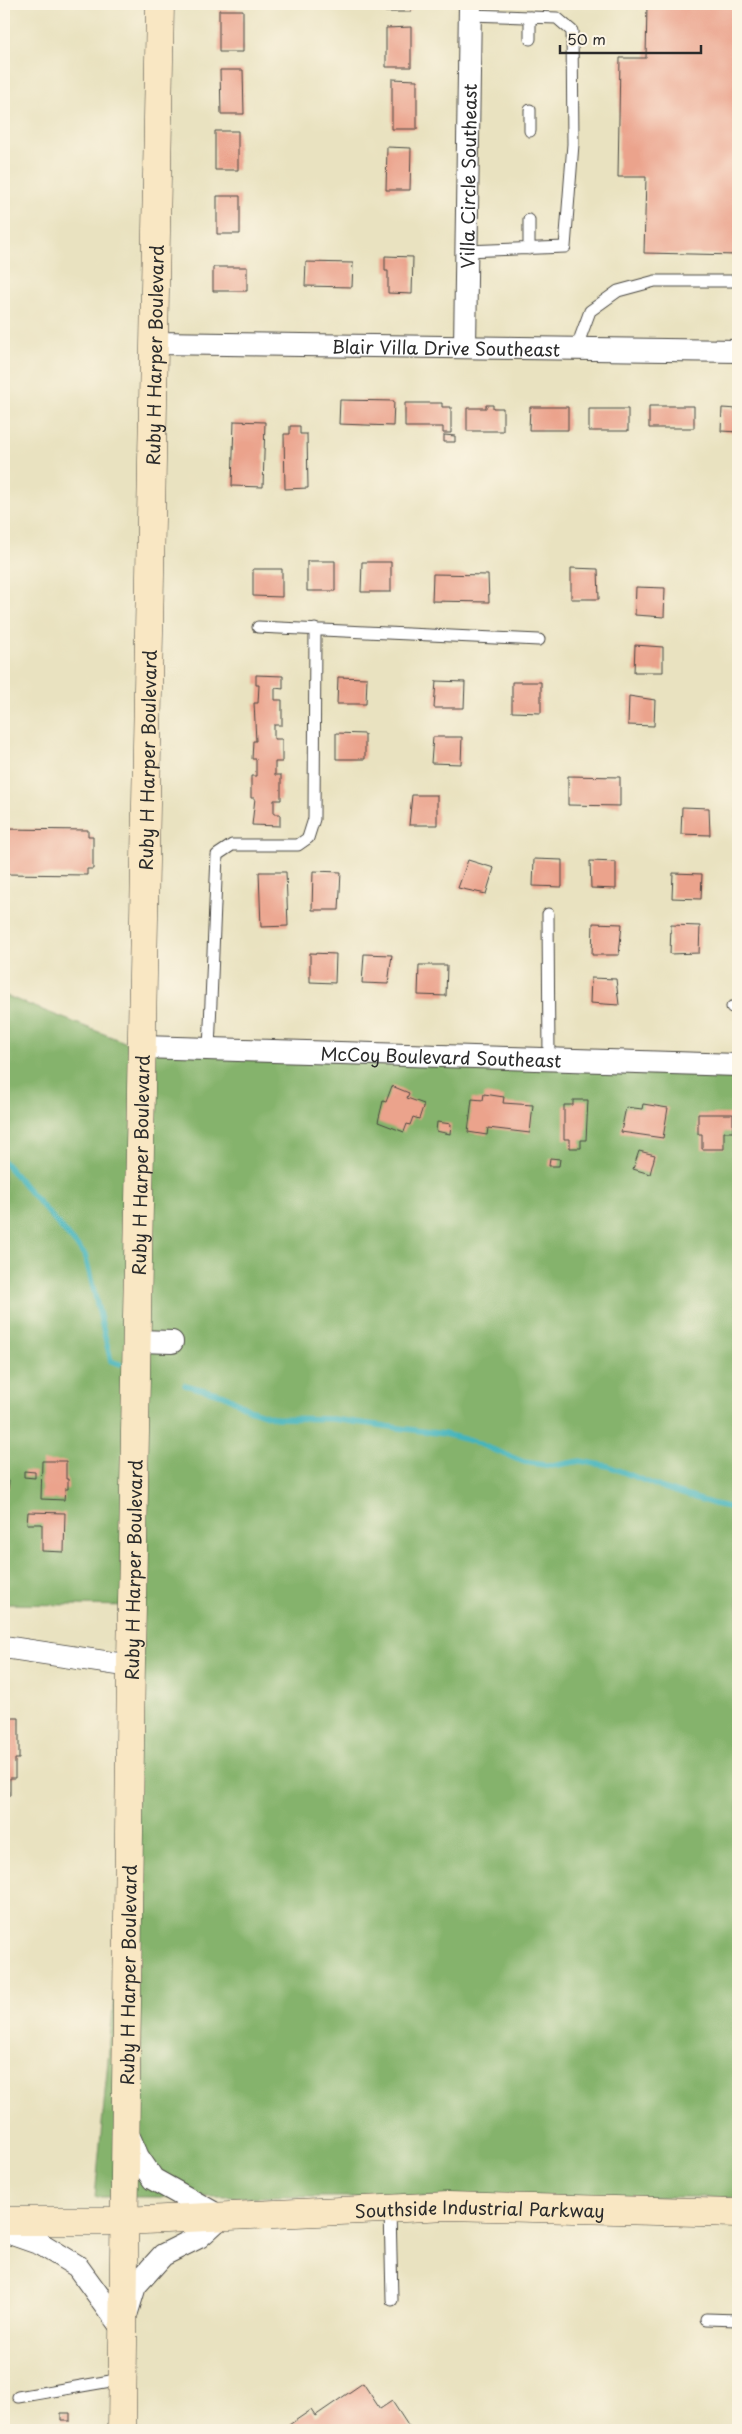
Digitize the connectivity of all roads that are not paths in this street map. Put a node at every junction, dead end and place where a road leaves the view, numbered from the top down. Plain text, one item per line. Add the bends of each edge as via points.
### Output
1 (160, 4) edge
2 (469, 9) edge
3 (530, 16) junction
4 (530, 40) dead end
5 (530, 110) dead end
6 (530, 131) dead end
7 (529, 220) dead end
8 (529, 249) junction
9 (466, 251) junction
10 (738, 281) edge
11 (155, 343) junction
12 (465, 348) junction
13 (576, 349) junction
14 (738, 351) edge
15 (258, 627) dead end
16 (315, 630) junction
17 (539, 640) dead end
18 (548, 914) dead end
19 (142, 1047) junction
20 (209, 1050) junction
21 (549, 1060) junction
22 (738, 1065) edge
23 (138, 1341) junction
24 (172, 1342) dead end
25 (4, 1647) edge
26 (131, 1661) junction
27 (124, 2125) junction
28 (390, 2208) junction
29 (738, 2212) edge
30 (221, 2217) junction
31 (4, 2221) edge
32 (123, 2221) junction
33 (4, 2231) edge
34 (392, 2300) dead end
35 (706, 2319) dead end
36 (738, 2320) edge
37 (122, 2328) junction
38 (122, 2379) junction
39 (18, 2397) dead end
40 (122, 2430) edge

1 - 11 street, Ruby H Harper Boulevard
2 - 3 lane
2 - 9 street, Villa Circle Southeast
3 - 4 lane
3 - 8 lane via 557,18 572,31 573,144 565,247
5 - 6 lane
7 - 8 lane
8 - 9 lane
9 - 12 street, Villa Circle Southeast
10 - 13 lane via 655,281 618,291 590,311
11 - 12 street, Blair Villa Drive Southeast
11 - 19 street, Ruby H Harper Boulevard
12 - 13 street, Blair Villa Drive Southeast
13 - 14 street, Blair Villa Drive Southeast
15 - 16 lane
16 - 17 lane
16 - 20 lane via 314,819 308,838 298,845 232,845 217,855
18 - 21 lane
19 - 20 street, McCoy Boulevard Southeast
19 - 23 street, Ruby H Harper Boulevard
20 - 21 street, McCoy Boulevard Southeast
21 - 22 street, McCoy Boulevard Southeast
23 - 24 street
23 - 26 street, Ruby H Harper Boulevard
25 - 26 street via 118,1664
26 - 27 street, Ruby H Harper Boulevard
27 - 30 street via 138,2157 153,2179
27 - 32 street, Ruby H Harper Boulevard
28 - 29 street, Southside Industrial Parkway via 448,2206
28 - 30 street, Southside Industrial Parkway
28 - 34 lane
30 - 32 street, Southside Industrial Parkway
30 - 37 street, Ruby H Harper Boulevard via 200,2236 159,2259 135,2286
31 - 32 street, Southside Industrial Parkway
32 - 37 street, Ruby H Harper Boulevard
33 - 37 street via 41,2244 77,2266
35 - 36 lane
37 - 38 street, Ruby H Harper Boulevard
38 - 39 lane
38 - 40 street, Ruby H Harper Boulevard

